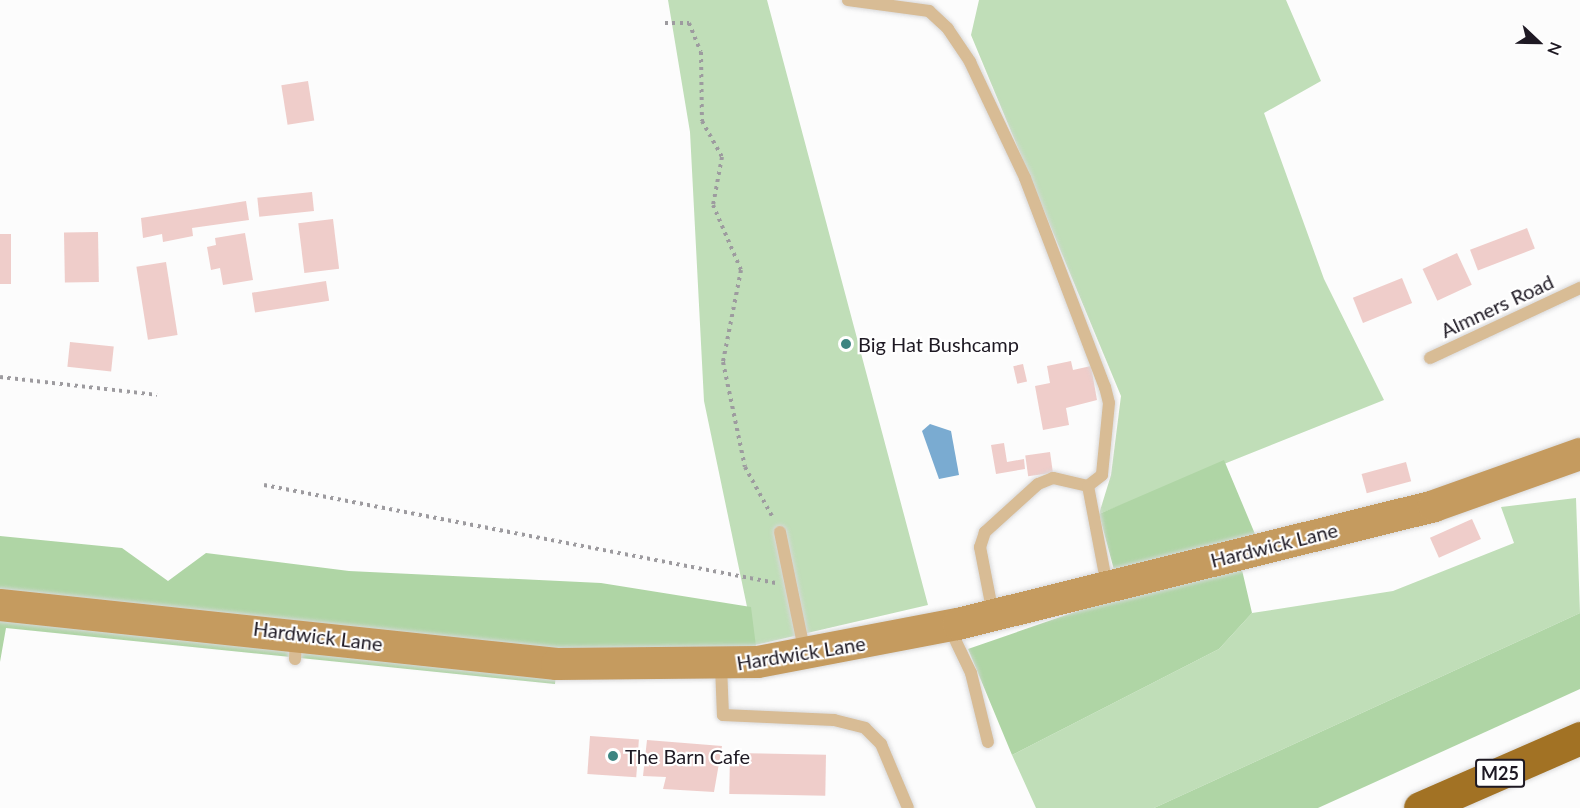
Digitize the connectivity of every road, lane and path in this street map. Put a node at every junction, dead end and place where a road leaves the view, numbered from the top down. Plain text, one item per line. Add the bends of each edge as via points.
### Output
1 (848, 0) edge
2 (666, 23) dead end
3 (1580, 288) edge
4 (1430, 358) dead end
5 (0, 377) edge
6 (157, 395) dead end
7 (1580, 454) edge
8 (264, 485) dead end
9 (1088, 486) junction
10 (780, 532) joint
11 (791, 586) junction
12 (1107, 587) junction
13 (0, 605) edge
14 (993, 615) junction
15 (949, 626) junction
16 (806, 655) junction
17 (721, 666) junction
18 (1580, 738) edge
19 (988, 742) dead end
20 (908, 808) edge
21 (1420, 808) edge

1 - 9 lane via 929,11 970,62 1025,178 1105,387 1109,403 1102,475
2 - 10 path via 690,22 701,52 702,121 722,157 713,205 741,270 723,362 745,466
3 - 4 lane, Almners Road
5 - 6 path
7 - 12 street, Hardwick Lane via 1434,506
8 - 11 path
9 - 12 lane
9 - 14 lane via 1053,477 1038,484 985,532 980,547
10 - 11 lane
11 - 16 lane
12 - 14 street, Hardwick Lane
13 - 17 street, Hardwick Lane via 296,646 558,664
14 - 15 street, Hardwick Lane
15 - 16 street, Hardwick Lane
15 - 19 lane via 971,673
16 - 17 street, Hardwick Lane
17 - 20 lane via 723,715 834,720 865,729 881,744
18 - 21 highway, M25

